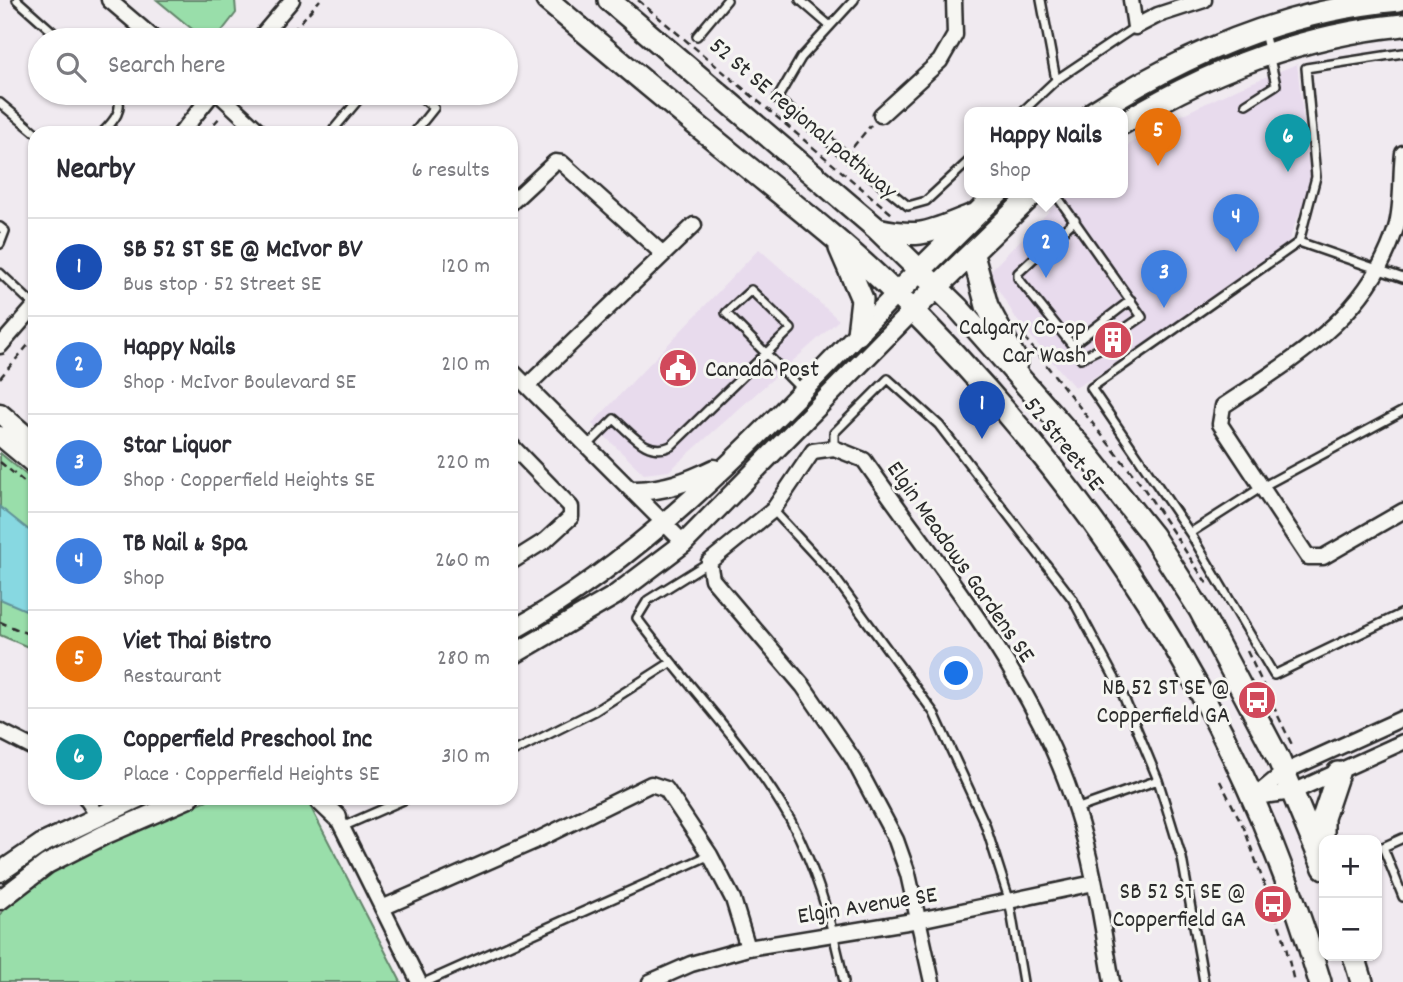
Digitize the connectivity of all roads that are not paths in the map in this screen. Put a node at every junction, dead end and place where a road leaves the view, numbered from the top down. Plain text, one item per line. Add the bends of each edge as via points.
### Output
1 (17, 0) edge
2 (108, 0) edge
3 (547, 0) edge
4 (609, 0) edge
5 (727, 0) edge
6 (800, 0) edge
7 (854, 0) edge
8 (954, 0) edge
9 (1041, 0) edge
10 (1132, 0) edge
11 (1204, 0) edge
12 (1399, 0) edge
13 (287, 2) edge
14 (1403, 25) edge
15 (830, 26) junction
16 (1135, 27) junction
17 (48, 28) edge
18 (142, 28) edge
19 (267, 28) edge
20 (1263, 28) junction
21 (697, 36) dead end
22 (1270, 52) junction
23 (1403, 53) edge
24 (1056, 80) junction
25 (0, 103) edge
26 (1245, 104) dead end
27 (120, 105) edge
28 (205, 105) edge
29 (229, 105) edge
30 (354, 105) edge
31 (430, 105) edge
32 (1028, 107) edge
33 (1102, 107) edge
34 (881, 115) road end
35 (1128, 120) edge
36 (28, 126) edge
37 (108, 126) edge
38 (187, 126) edge
39 (253, 126) edge
40 (336, 126) edge
41 (420, 126) edge
42 (1403, 153) edge
43 (964, 166) edge
44 (518, 196) edge
45 (992, 198) edge
46 (1029, 198) edge
47 (1058, 198) edge
48 (975, 214) junction
49 (1074, 220) junction
50 (694, 225) dead end
51 (0, 228) edge
52 (876, 228) junction
53 (836, 240) junction
54 (1298, 242) junction
55 (0, 244) edge
56 (663, 254) junction
57 (973, 255) junction
58 (1381, 268) junction
59 (920, 271) junction
60 (0, 273) edge
61 (1403, 278) edge
62 (938, 289) junction
63 (896, 294) junction
64 (28, 300) edge
65 (1131, 300) junction
66 (912, 311) junction
67 (28, 315) edge
68 (1126, 328) dead end
69 (858, 334) junction
70 (1072, 345) junction
71 (0, 346) edge
72 (1099, 349) dead end
73 (767, 353) junction
74 (518, 377) edge
75 (527, 386) junction
76 (1030, 387) junction
77 (801, 390) junction
78 (1403, 411) edge
79 (0, 413) edge
80 (0, 436) edge
81 (28, 437) edge
82 (588, 445) junction
83 (834, 448) junction
84 (518, 455) edge
85 (28, 459) edge
86 (727, 463) junction
87 (1262, 487) junction
88 (635, 491) junction
89 (773, 510) junction
90 (1403, 511) edge
91 (665, 523) junction
92 (1190, 533) junction
93 (684, 543) junction
94 (518, 558) edge
95 (709, 562) junction
96 (1403, 613) edge
97 (518, 627) edge
98 (518, 652) edge
99 (670, 663) junction
100 (1403, 718) edge
101 (0, 731) edge
102 (1403, 742) edge
103 (28, 745) edge
104 (518, 749) edge
105 (1284, 772) junction
106 (1339, 773) junction
107 (1158, 780) junction
108 (1293, 792) junction
109 (1254, 797) junction
110 (91, 805) edge
111 (122, 805) edge
112 (173, 805) edge
113 (324, 805) edge
114 (336, 805) edge
115 (388, 805) edge
116 (1076, 809) junction
117 (98, 816) junction
118 (340, 822) junction
119 (1323, 835) edge
120 (1403, 838) edge
121 (1319, 854) edge
122 (710, 855) junction
123 (0, 873) edge
124 (1094, 883) junction
125 (1403, 897) edge
126 (1009, 899) junction
127 (0, 900) edge
128 (382, 908) junction
129 (919, 920) junction
130 (834, 932) junction
131 (748, 948) junction
132 (1356, 961) edge
133 (419, 982) edge
134 (426, 982) edge
135 (650, 982) edge
136 (844, 982) edge
137 (932, 982) edge
138 (1023, 982) edge
139 (1112, 982) edge
140 (1204, 982) edge
141 (1320, 982) edge
142 (1362, 982) edge

1 - 17 lane
2 - 18 street
3 - 53 main road, 52 Street SE
4 - 52 main road, 52 Street SE
5 - 21 lane
6 - 15 lane
7 - 15 lane
8 - 34 street via 955,35 940,61
9 - 24 lane
10 - 16 street
11 - 16 street
12 - 20 main road
13 - 19 street
14 - 22 main road
15 - 43 lane via 801,58 777,99 908,206 926,201
16 - 24 lane
20 - 22 lane
20 - 33 main road via 1202,51
22 - 26 lane via 1276,85
22 - 35 main road
23 - 54 lane via 1306,68 1316,177
24 - 32 lane
25 - 36 lane
27 - 37 lane
28 - 38 street
29 - 39 street
30 - 40 lane
31 - 41 lane via 434,108
42 - 58 street via 1397,226
44 - 56 street via 555,162 562,163
45 - 48 main road
46 - 57 main road
47 - 49 lane
48 - 52 main road via 924,235
48 - 59 main road
49 - 65 lane
49 - 70 lane via 1018,273
50 - 56 street
51 - 55 lane via 5,231
52 - 59 main road, 52 Street SE
53 - 63 main road, 52 Street SE
53 - 69 main road via 860,290 863,312
54 - 58 lane
54 - 92 lane via 1091,388
56 - 75 street
57 - 62 main road
57 - 76 main road via 987,306
58 - 61 lane
58 - 87 street via 1361,299 1328,330 1223,406 1220,424
59 - 62 main road, 52 Street SE
59 - 63 main road
60 - 64 lane
62 - 66 main road
62 - 76 main road, 52 Street SE
63 - 66 main road, 52 Street SE
63 - 69 street
65 - 68 lane via 1142,317
65 - 70 lane
66 - 93 street
66 - 109 main road, 52 Street SE via 1054,467 1112,547 1200,687
67 - 71 street
69 - 77 street
70 - 72 lane via 1082,358
73 - 73 lane via 726,313 751,290 791,329
73 - 77 lane
73 - 82 lane via 671,446 649,449 614,419
74 - 75 street
75 - 82 street
76 - 105 main road, 52 Street SE via 1152,535 1200,610
77 - 86 street
78 - 87 lane
79 - 81 street
80 - 85 street
82 - 88 street
83 - 89 street via 813,451
83 - 107 lane via 834,433 888,379 939,425 1072,598 1121,688
83 - 116 street, Elgin Meadows Gardens SE via 864,460 996,645 1029,701
84 - 94 street via 571,507 571,517
86 - 88 street via 680,486
86 - 91 street
87 - 90 street via 1308,556 1323,557
87 - 92 lane
88 - 91 street
89 - 95 street
89 - 126 lane via 833,575 934,713 985,824
91 - 93 street
91 - 97 street via 600,575
92 - 96 lane via 1274,675
93 - 98 street via 614,596
95 - 99 lane via 648,600 636,618
95 - 129 street via 712,579 803,686 853,759 896,841
99 - 104 lane via 595,711
99 - 130 lane via 695,688 775,794 812,868
100 - 105 street
101 - 103 street
102 - 106 street
105 - 108 main road, 52 Street SE
105 - 109 street
106 - 108 street
106 - 119 main road via 1323,818
107 - 116 lane
107 - 140 lane via 1182,858
108 - 109 street
108 - 121 main road, 52 Street SE
109 - 141 main road, 52 Street SE via 1299,910
110 - 117 street
111 - 117 street
112 - 127 street via 47,864
113 - 118 street
114 - 118 street
115 - 118 lane
116 - 124 street, Elgin Meadows Gardens SE
117 - 123 street via 41,844
118 - 128 street
120 - 125 lane via 1382,847
122 - 128 street via 666,789 651,784
122 - 131 street via 733,899
122 - 134 lane
124 - 126 street, Elgin Avenue SE
124 - 139 street, Elgin Meadows Gardens SE
126 - 129 street, Elgin Avenue SE
126 - 138 lane
128 - 133 street
129 - 130 street, Elgin Avenue SE
129 - 137 street
130 - 131 street, Elgin Avenue SE
130 - 136 lane
131 - 135 street, Elgin Avenue SE via 691,964
132 - 142 main road

